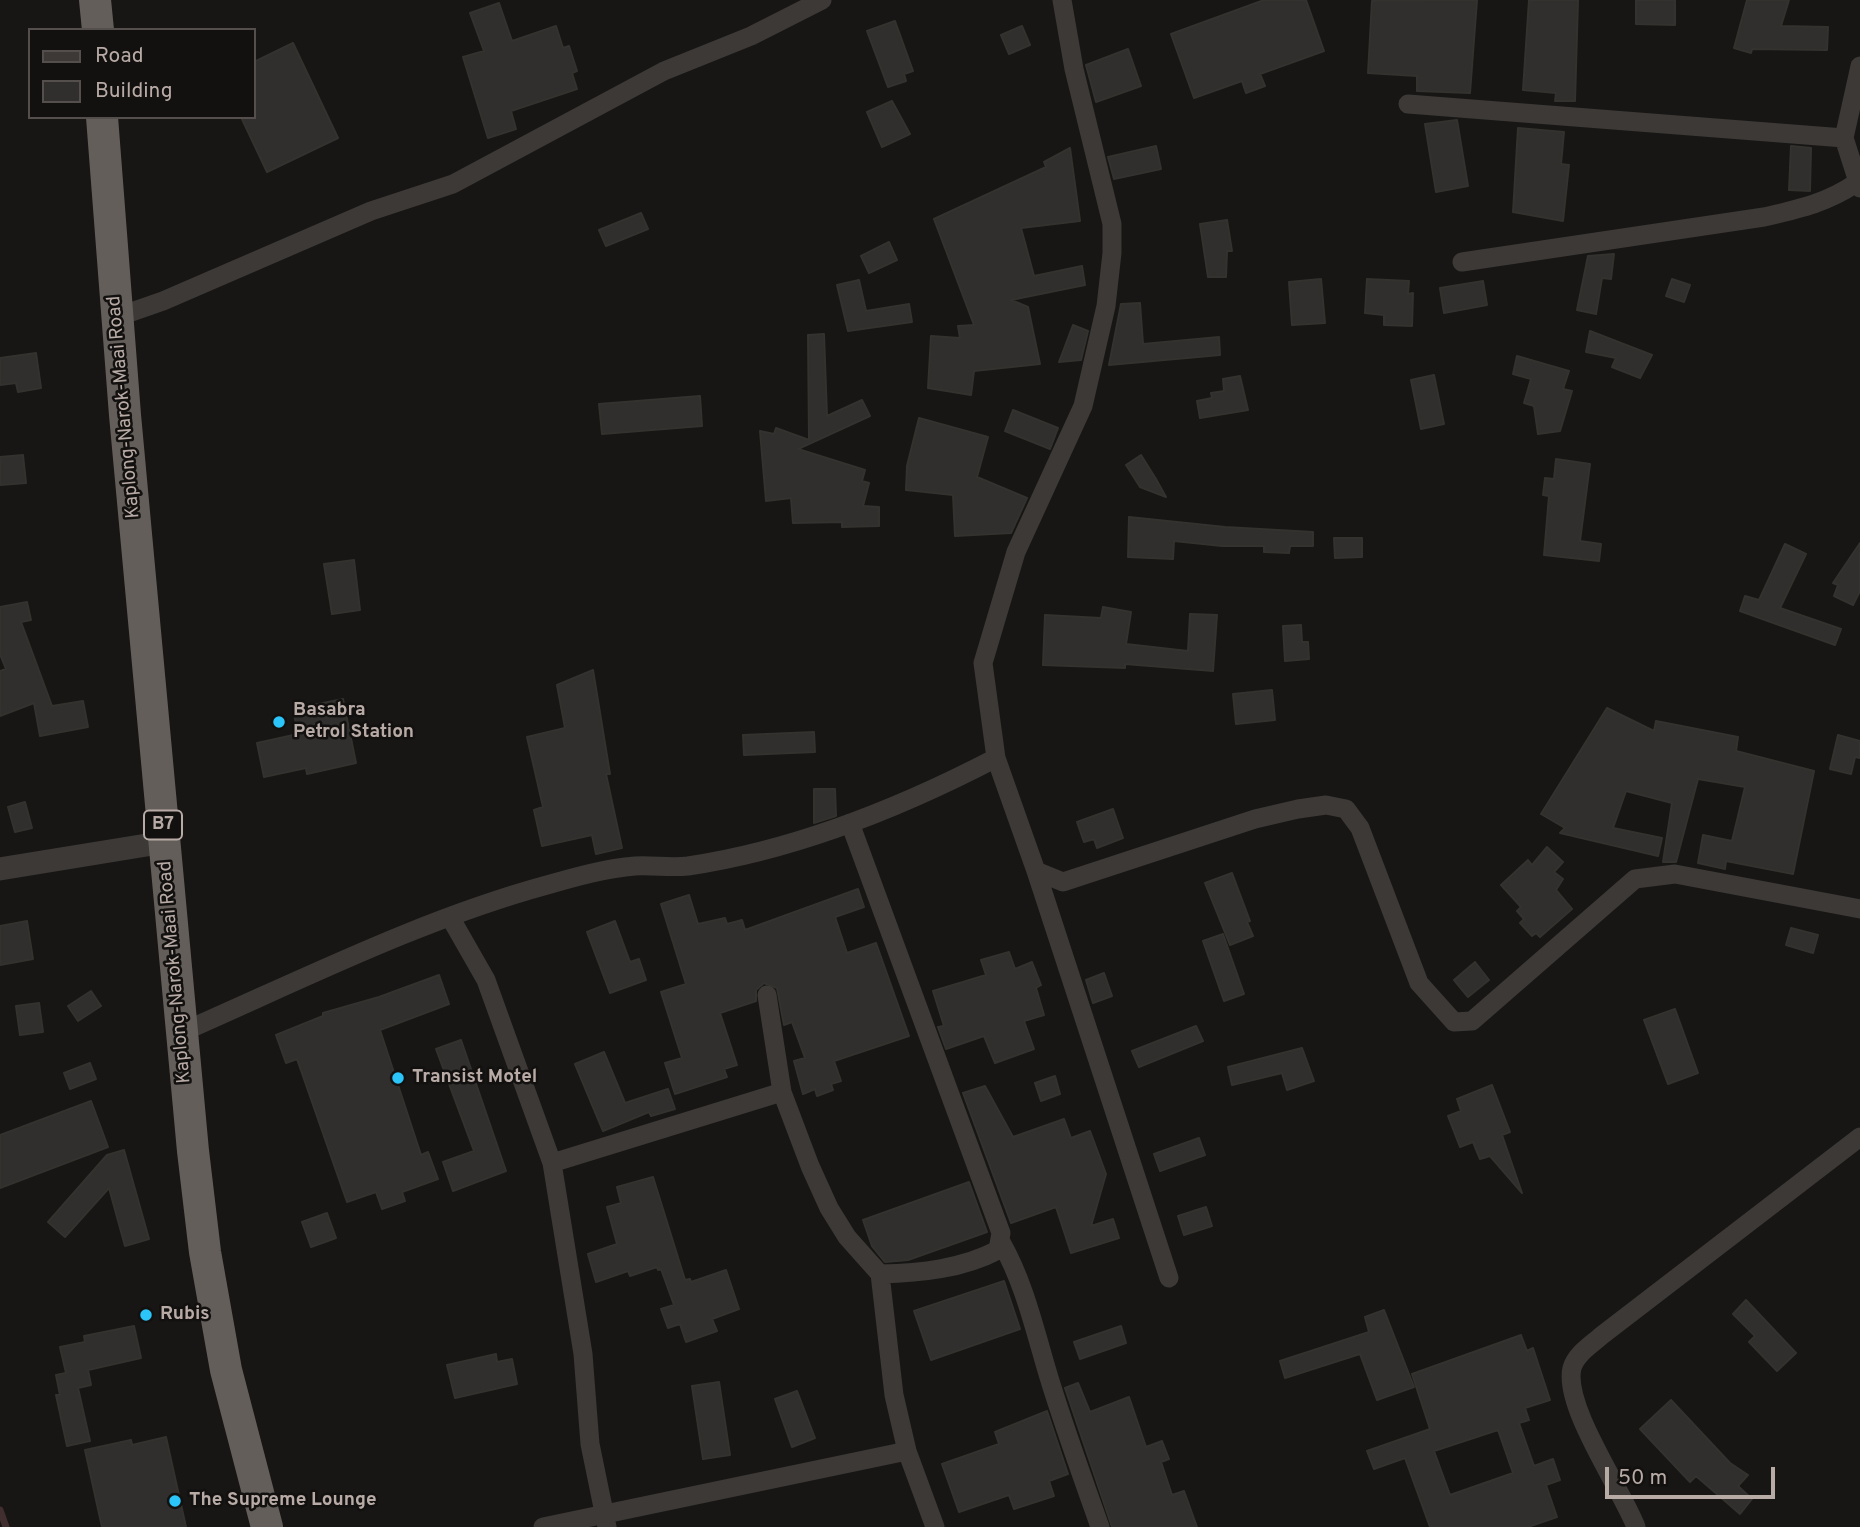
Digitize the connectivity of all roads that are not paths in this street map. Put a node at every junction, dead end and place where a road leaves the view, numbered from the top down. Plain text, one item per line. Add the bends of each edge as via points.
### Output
1 (95, 0) edge
2 (822, 0) edge
3 (1062, 0) edge
4 (98, 28) edge
5 (1860, 66) edge
6 (1408, 104) dead end
7 (102, 119) edge
8 (1844, 138) junction
9 (1858, 186) edge
10 (1462, 262) dead end
11 (117, 317) junction
12 (996, 758) junction
13 (850, 823) junction
14 (165, 842) junction
15 (0, 869) edge
16 (1036, 871) junction
17 (1860, 909) edge
18 (450, 917) junction
19 (767, 995) dead end
20 (180, 1033) junction
21 (782, 1092) junction
22 (1860, 1138) edge
23 (552, 1163) junction
24 (1001, 1242) junction
25 (880, 1274) junction
26 (1169, 1278) dead end
27 (906, 1451) junction
28 (605, 1520) edge
29 (267, 1527) edge
30 (543, 1527) edge
31 (935, 1527) edge
32 (1100, 1527) edge
33 (1636, 1527) edge

1 - 4 highway
2 - 11 street via 751,36 664,71 453,184 370,211
3 - 12 street via 1112,224 1112,253 1106,306 1083,406 1016,552 983,663
5 - 8 street
6 - 8 street
7 - 11 highway, Kaplong-Narok-Maai Road / B7
8 - 9 street
9 - 10 street via 1812,206 1764,217
11 - 14 highway, Kaplong-Narok-Maai Road / B7
12 - 13 street
12 - 16 street
13 - 18 street via 738,856 685,866 633,866 547,885
13 - 24 street via 992,1204
14 - 15 street
14 - 20 highway, Kaplong-Narok-Maai Road / B7
16 - 17 street via 1063,882 1255,819 1326,805 1346,809 1360,828 1419,983 1454,1021 1472,1021 1635,879 1675,874
16 - 26 street
18 - 20 street
18 - 23 street via 486,980
19 - 21 street
20 - 29 highway, Kaplong-Narok-Maai Road / B7 via 205,1252 226,1370
21 - 23 street
21 - 25 street via 829,1208
22 - 33 street via 1579,1354 1572,1368 1576,1404
23 - 28 street via 583,1354 590,1444
24 - 25 street via 998,1250 954,1266
24 - 32 street via 1013,1263
25 - 27 street via 894,1395
27 - 28 street
27 - 31 street
28 - 30 street

